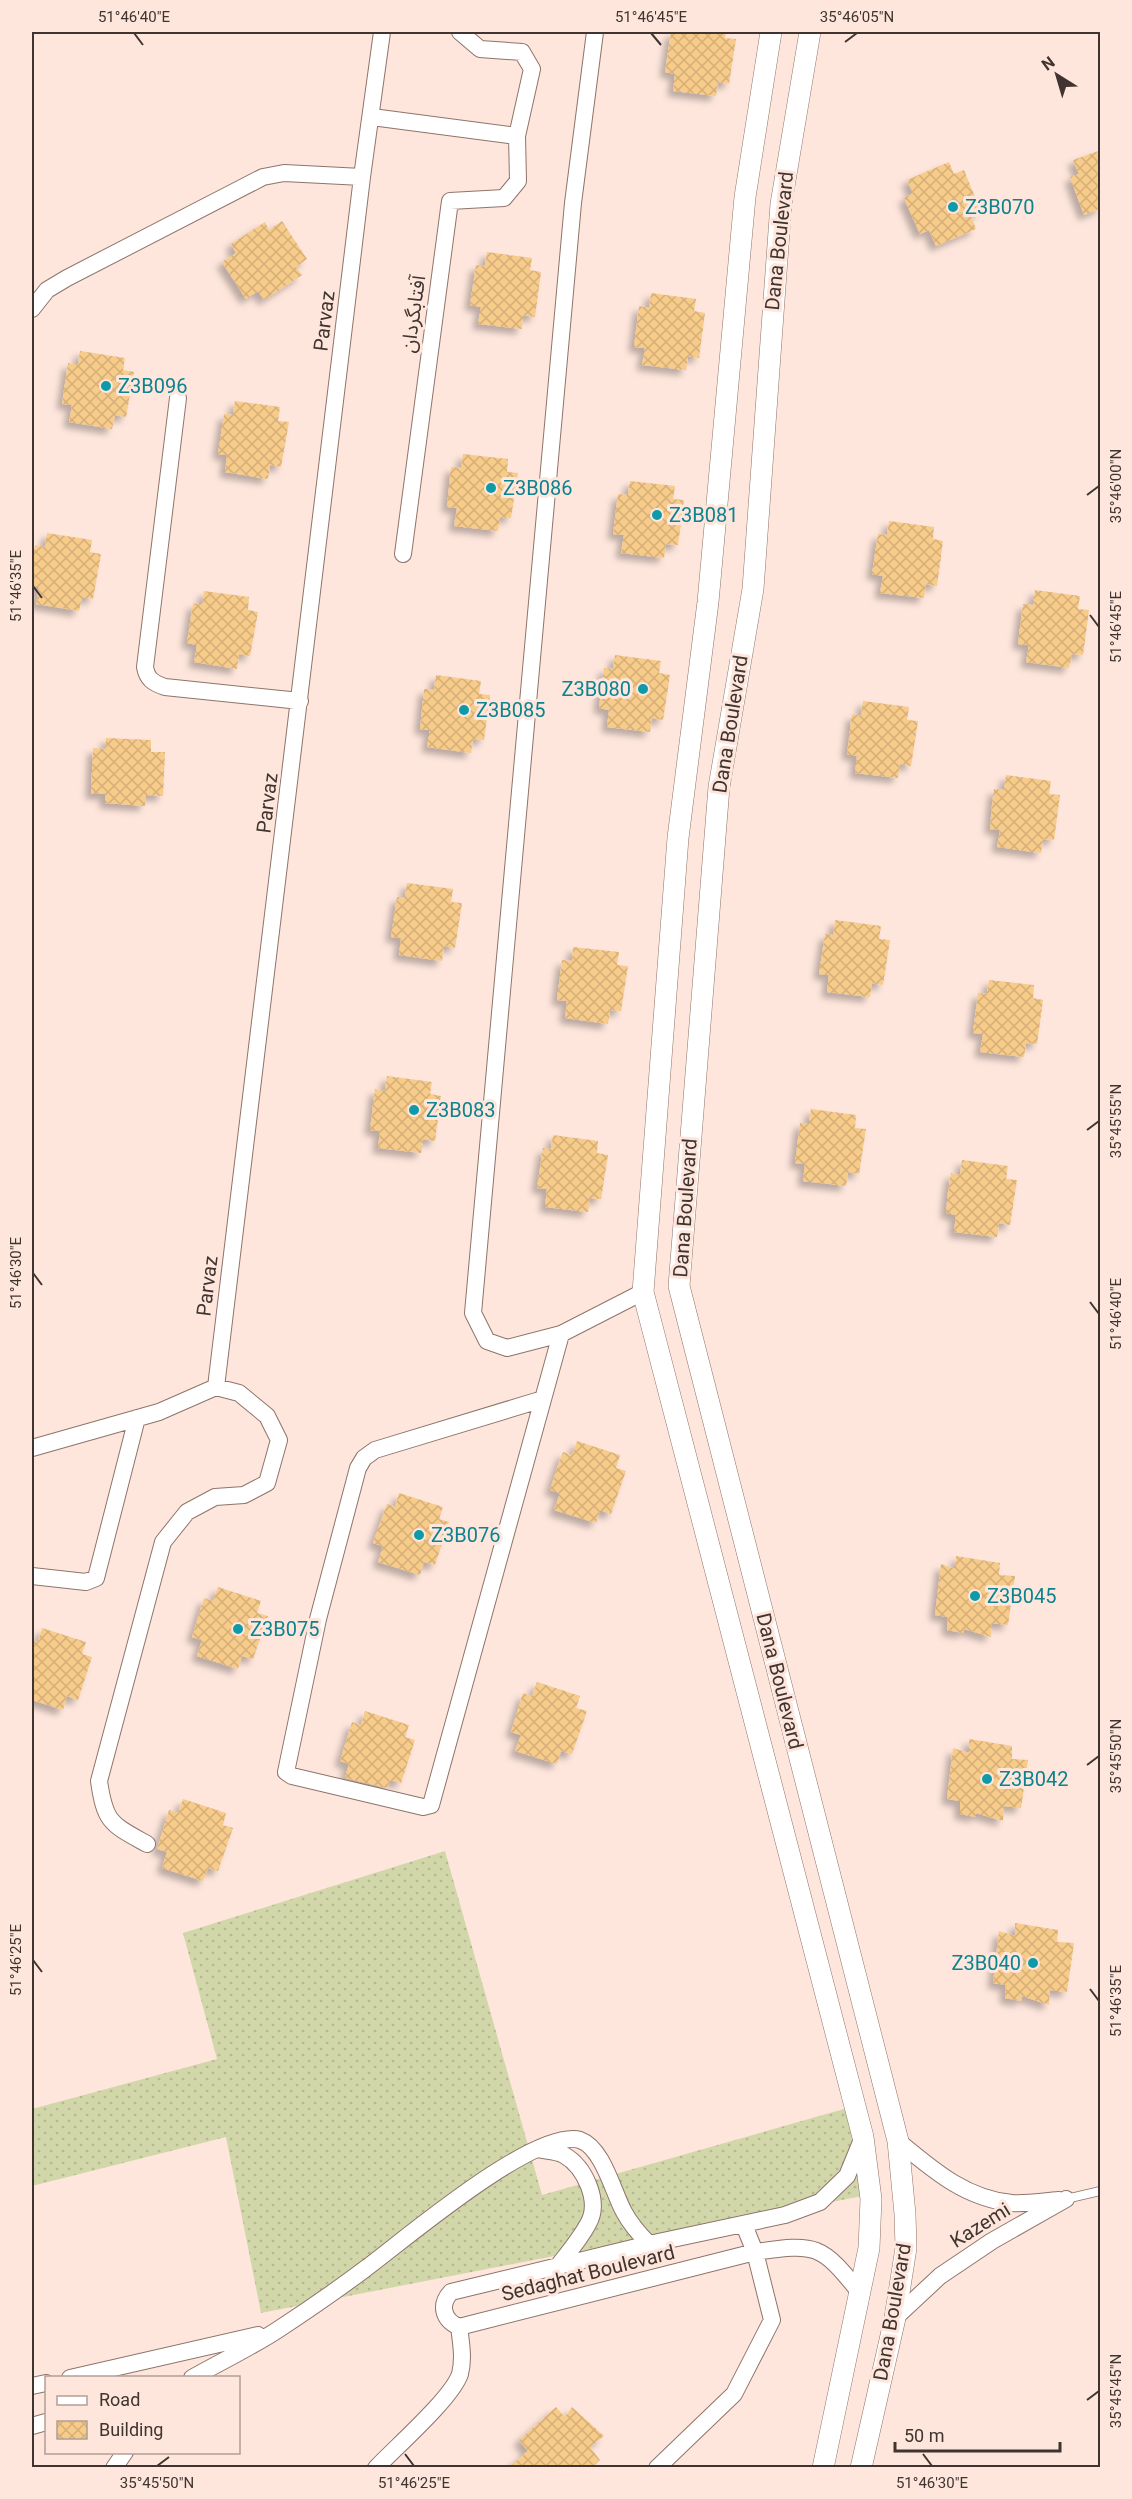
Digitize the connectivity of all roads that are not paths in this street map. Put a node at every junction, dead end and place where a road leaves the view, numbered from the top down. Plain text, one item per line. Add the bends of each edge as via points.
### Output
1 (382, 32) edge
2 (460, 32) edge
3 (595, 32) edge
4 (771, 32) edge
5 (810, 32) edge
6 (372, 117) junction
7 (517, 136) junction
8 (362, 177) junction
9 (32, 309) edge
10 (178, 398) dead end
11 (403, 554) dead end
12 (300, 701) junction
13 (643, 1292) junction
14 (561, 1334) junction
15 (216, 1387) junction
16 (543, 1399) junction
17 (137, 1418) junction
18 (32, 1448) edge
19 (32, 1576) edge
20 (147, 1844) dead end
21 (863, 2137) junction
22 (898, 2141) junction
23 (536, 2149) junction
24 (1101, 2191) edge
25 (1066, 2199) junction
26 (744, 2225) junction
27 (649, 2244) junction
28 (755, 2252) junction
29 (558, 2266) junction
30 (861, 2294) junction
31 (895, 2318) junction
32 (459, 2327) junction
33 (276, 2331) junction
34 (79, 2376) edge
35 (196, 2376) edge
36 (124, 2454) edge
37 (114, 2468) edge
38 (376, 2468) edge
39 (657, 2468) edge
40 (823, 2468) edge
41 (861, 2468) edge

1 - 6 street, Parvaz
2 - 7 street, آفتابگردان via 480,49 522,52 532,69
3 - 14 street via 573,203 473,1313 487,1341 507,1348
4 - 13 street, Dana Boulevard via 746,197 708,603 678,838
5 - 22 street, Dana Boulevard via 780,204 753,589 718,787 679,1286
6 - 7 street
6 - 8 street, Parvaz
7 - 11 street, آفتابگردان via 518,181 504,198 450,201
8 - 9 street via 284,173 263,177 67,278 47,291
8 - 12 street, Parvaz
10 - 12 street via 147,676 165,687
12 - 15 street, Parvaz
13 - 14 street
13 - 21 street, Dana Boulevard
14 - 16 street
15 - 17 street
15 - 20 street via 240,1393 261,1410 279,1440 267,1483 244,1495 215,1497 187,1512 163,1542 99,1780 103,1807 114,1826
16 - 16 street via 375,1450 364,1458 358,1468 318,1619 286,1772 423,1807 431,1805
17 - 18 street
17 - 19 street via 96,1578 86,1582
21 - 26 street, Sedaghat Boulevard via 847,2176 820,2202
21 - 30 street, Dana Boulevard via 871,2199 869,2248
22 - 25 street via 940,2176 972,2194 1012,2203
22 - 31 street, Dana Boulevard via 906,2248
23 - 27 street, Sedaghat Boulevard via 561,2140 580,2140 593,2149 602,2160 625,2214
23 - 29 street, Sedaghat Boulevard via 562,2154 575,2162 593,2202 590,2223
23 - 33 street, Sedaghat Boulevard via 456,2200
24 - 25 lane, Kazemi
25 - 31 street, Kazemi via 940,2276
26 - 27 street, Sedaghat Boulevard
26 - 28 street
27 - 29 street, Sedaghat Boulevard
28 - 30 street, Sedaghat Boulevard via 796,2246 822,2252
28 - 32 street, Sedaghat Boulevard
28 - 39 street via 772,2320 734,2394
29 - 32 street, Sedaghat Boulevard via 451,2292 443,2306 445,2316
30 - 40 street, Dana Boulevard
31 - 41 street, Dana Boulevard
32 - 38 street via 460,2373 452,2391
33 - 34 street, Sedaghat Boulevard
33 - 35 street, Sedaghat Boulevard
36 - 37 street

